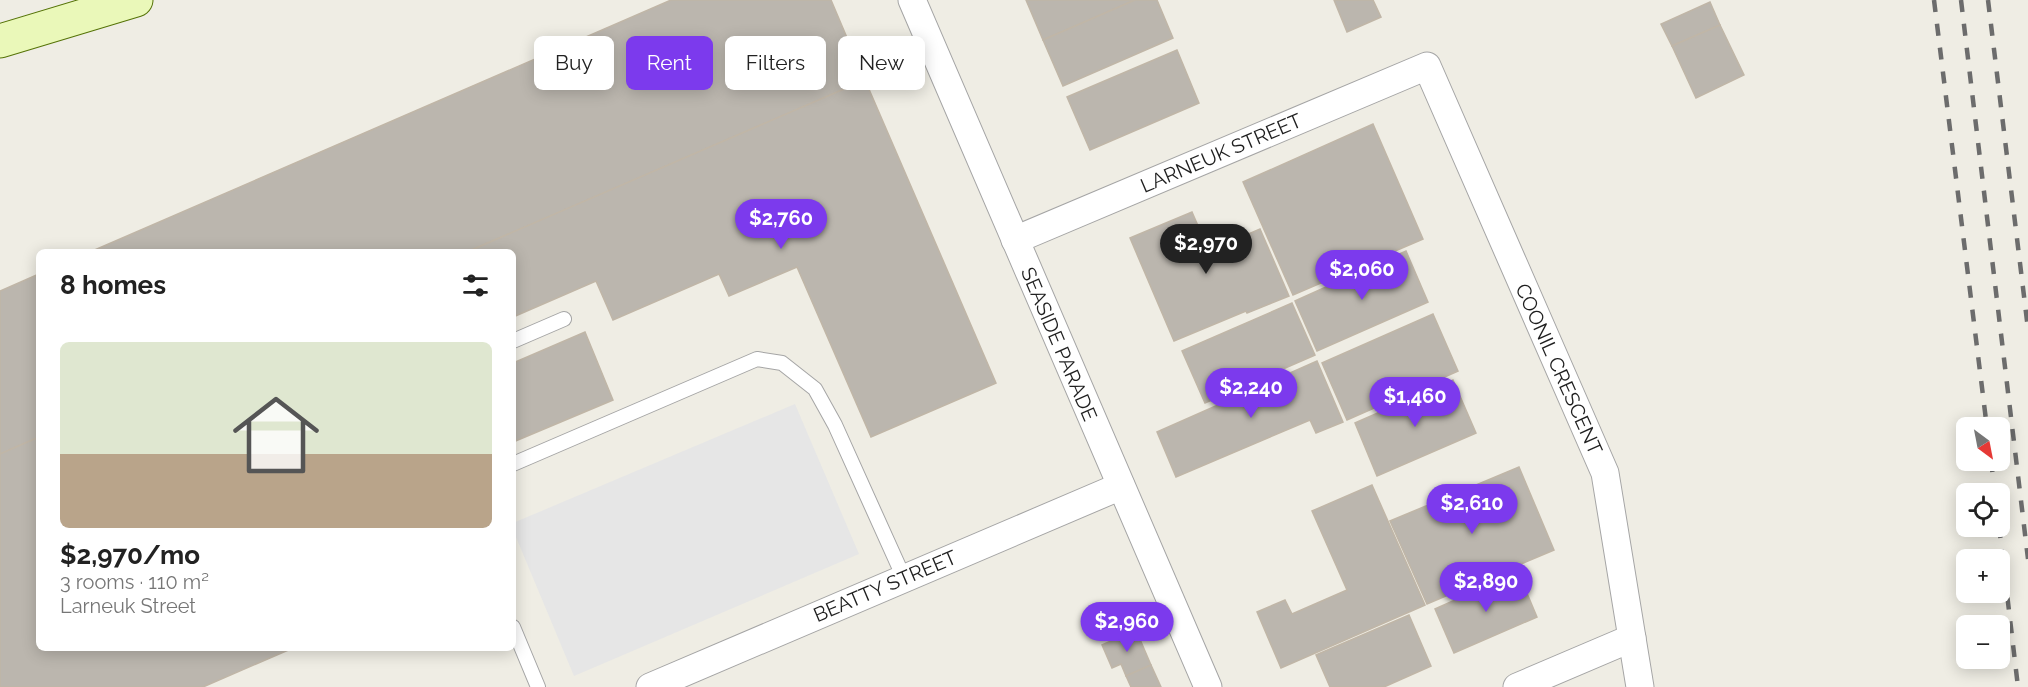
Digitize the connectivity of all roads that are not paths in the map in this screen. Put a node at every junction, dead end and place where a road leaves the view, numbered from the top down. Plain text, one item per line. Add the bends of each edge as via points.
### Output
1 (136, 0) edge
2 (912, 0) edge
3 (0, 41) edge
4 (1427, 66) joint
5 (1015, 240) junction
6 (564, 319) dead end
7 (516, 340) edge
8 (516, 463) edge
9 (1121, 486) junction
10 (904, 578) junction
11 (516, 634) edge
12 (1632, 638) junction
13 (538, 687) edge
14 (650, 687) edge
15 (1208, 687) edge
16 (1517, 687) edge
17 (1640, 687) edge

1 - 3 main road
2 - 5 street, SEASIDE PARADE
4 - 5 street, LARNEUK STREET
4 - 12 street, COONIL CRESCENT via 1605,472
5 - 9 street, SEASIDE PARADE
6 - 7 lane
8 - 10 lane via 757,359 782,363 815,389
9 - 10 street, BEATTY STREET
9 - 15 street, SEASIDE PARADE
10 - 14 street, BEATTY STREET
11 - 13 lane
12 - 16 street
12 - 17 street, COONIL CRESCENT

